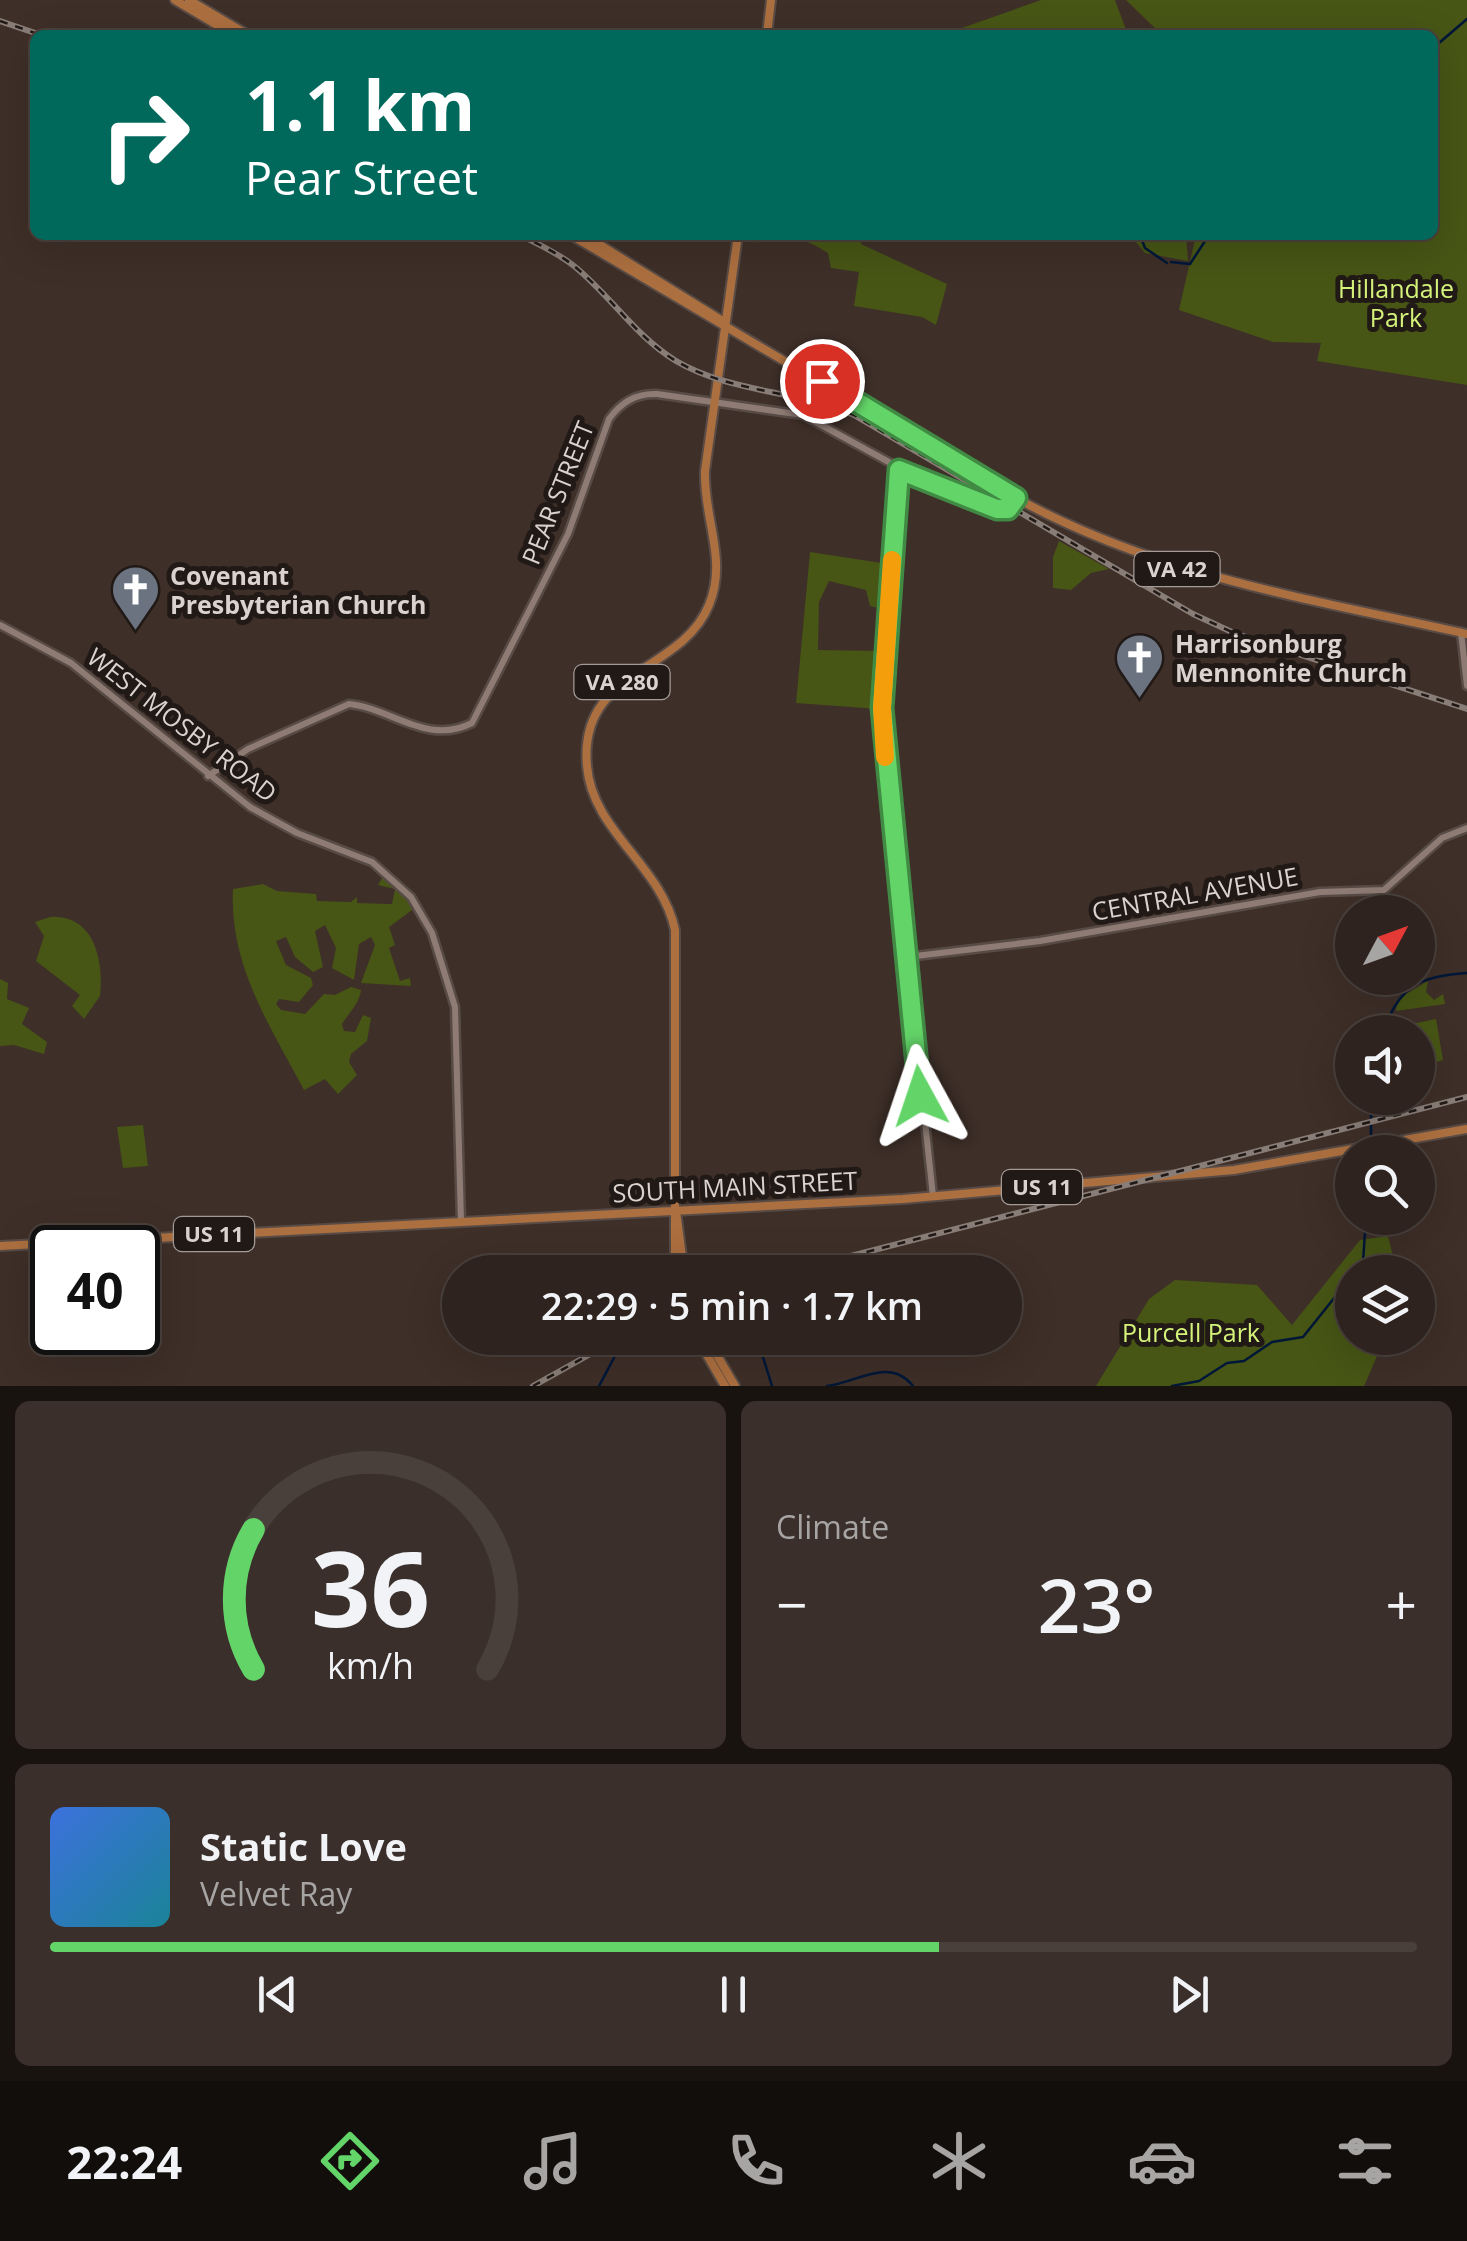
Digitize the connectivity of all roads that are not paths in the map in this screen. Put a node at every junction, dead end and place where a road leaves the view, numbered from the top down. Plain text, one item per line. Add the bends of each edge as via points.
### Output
1 (175, 0) edge
2 (189, 0) edge
3 (211, 0) edge
4 (771, 0) edge
5 (204, 13) junction
6 (227, 30) edge
7 (238, 30) edge
8 (768, 30) edge
9 (580, 240) edge
10 (592, 240) edge
11 (737, 240) edge
12 (726, 325) junction
13 (715, 402) junction
14 (899, 470) junction
15 (1016, 498) junction
16 (0, 625) edge
17 (1464, 633) edge
18 (1467, 686) edge
19 (208, 776) junction
20 (1467, 828) edge
21 (908, 956) junction
22 (1467, 1128) edge
23 (933, 1196) junction
24 (676, 1212) junction
25 (461, 1222) junction
26 (0, 1246) edge
27 (675, 1255) edge
28 (682, 1255) edge
29 (707, 1355) edge
30 (717, 1355) edge
31 (725, 1386) edge
32 (735, 1386) edge

1 - 5 main road
2 - 5 main road
3 - 5 street
4 - 8 main road
5 - 6 main road
5 - 7 main road
9 - 12 main road, VA 42
10 - 12 main road, VA 42
11 - 12 main road
12 - 13 main road, VA 280
12 - 15 main road, VA 42
13 - 14 street, PEAR STREET via 803,415
13 - 19 street, PEAR STREET via 648,393 612,414 568,534 472,723 424,729 345,705
13 - 24 main road, VA 280 via 704,490 717,553 714,593 688,636 612,690 591,728 586,761 597,803 660,886 675,930
14 - 15 street, PEAR STREET via 997,509 1008,509
14 - 21 street via 882,708
15 - 17 main road, VA 42 via 1091,537 1177,569
16 - 19 street, WEST MOSBY ROAD via 70,663
17 - 18 street
19 - 25 street, WEST MOSBY ROAD via 274,822 377,865 422,912 457,1018
20 - 21 street, CENTRAL AVENUE via 1442,838 1384,890 1320,892 1040,941
21 - 23 street
22 - 23 main road, SOUTH MAIN STREET / US 11 via 1240,1169
23 - 24 main road, SOUTH MAIN STREET / US 11
24 - 25 main road, SOUTH MAIN STREET / US 11
24 - 27 main road, VA 280
24 - 28 main road, VA 280
25 - 26 main road, SOUTH MAIN STREET / US 11
29 - 31 main road
30 - 32 main road

